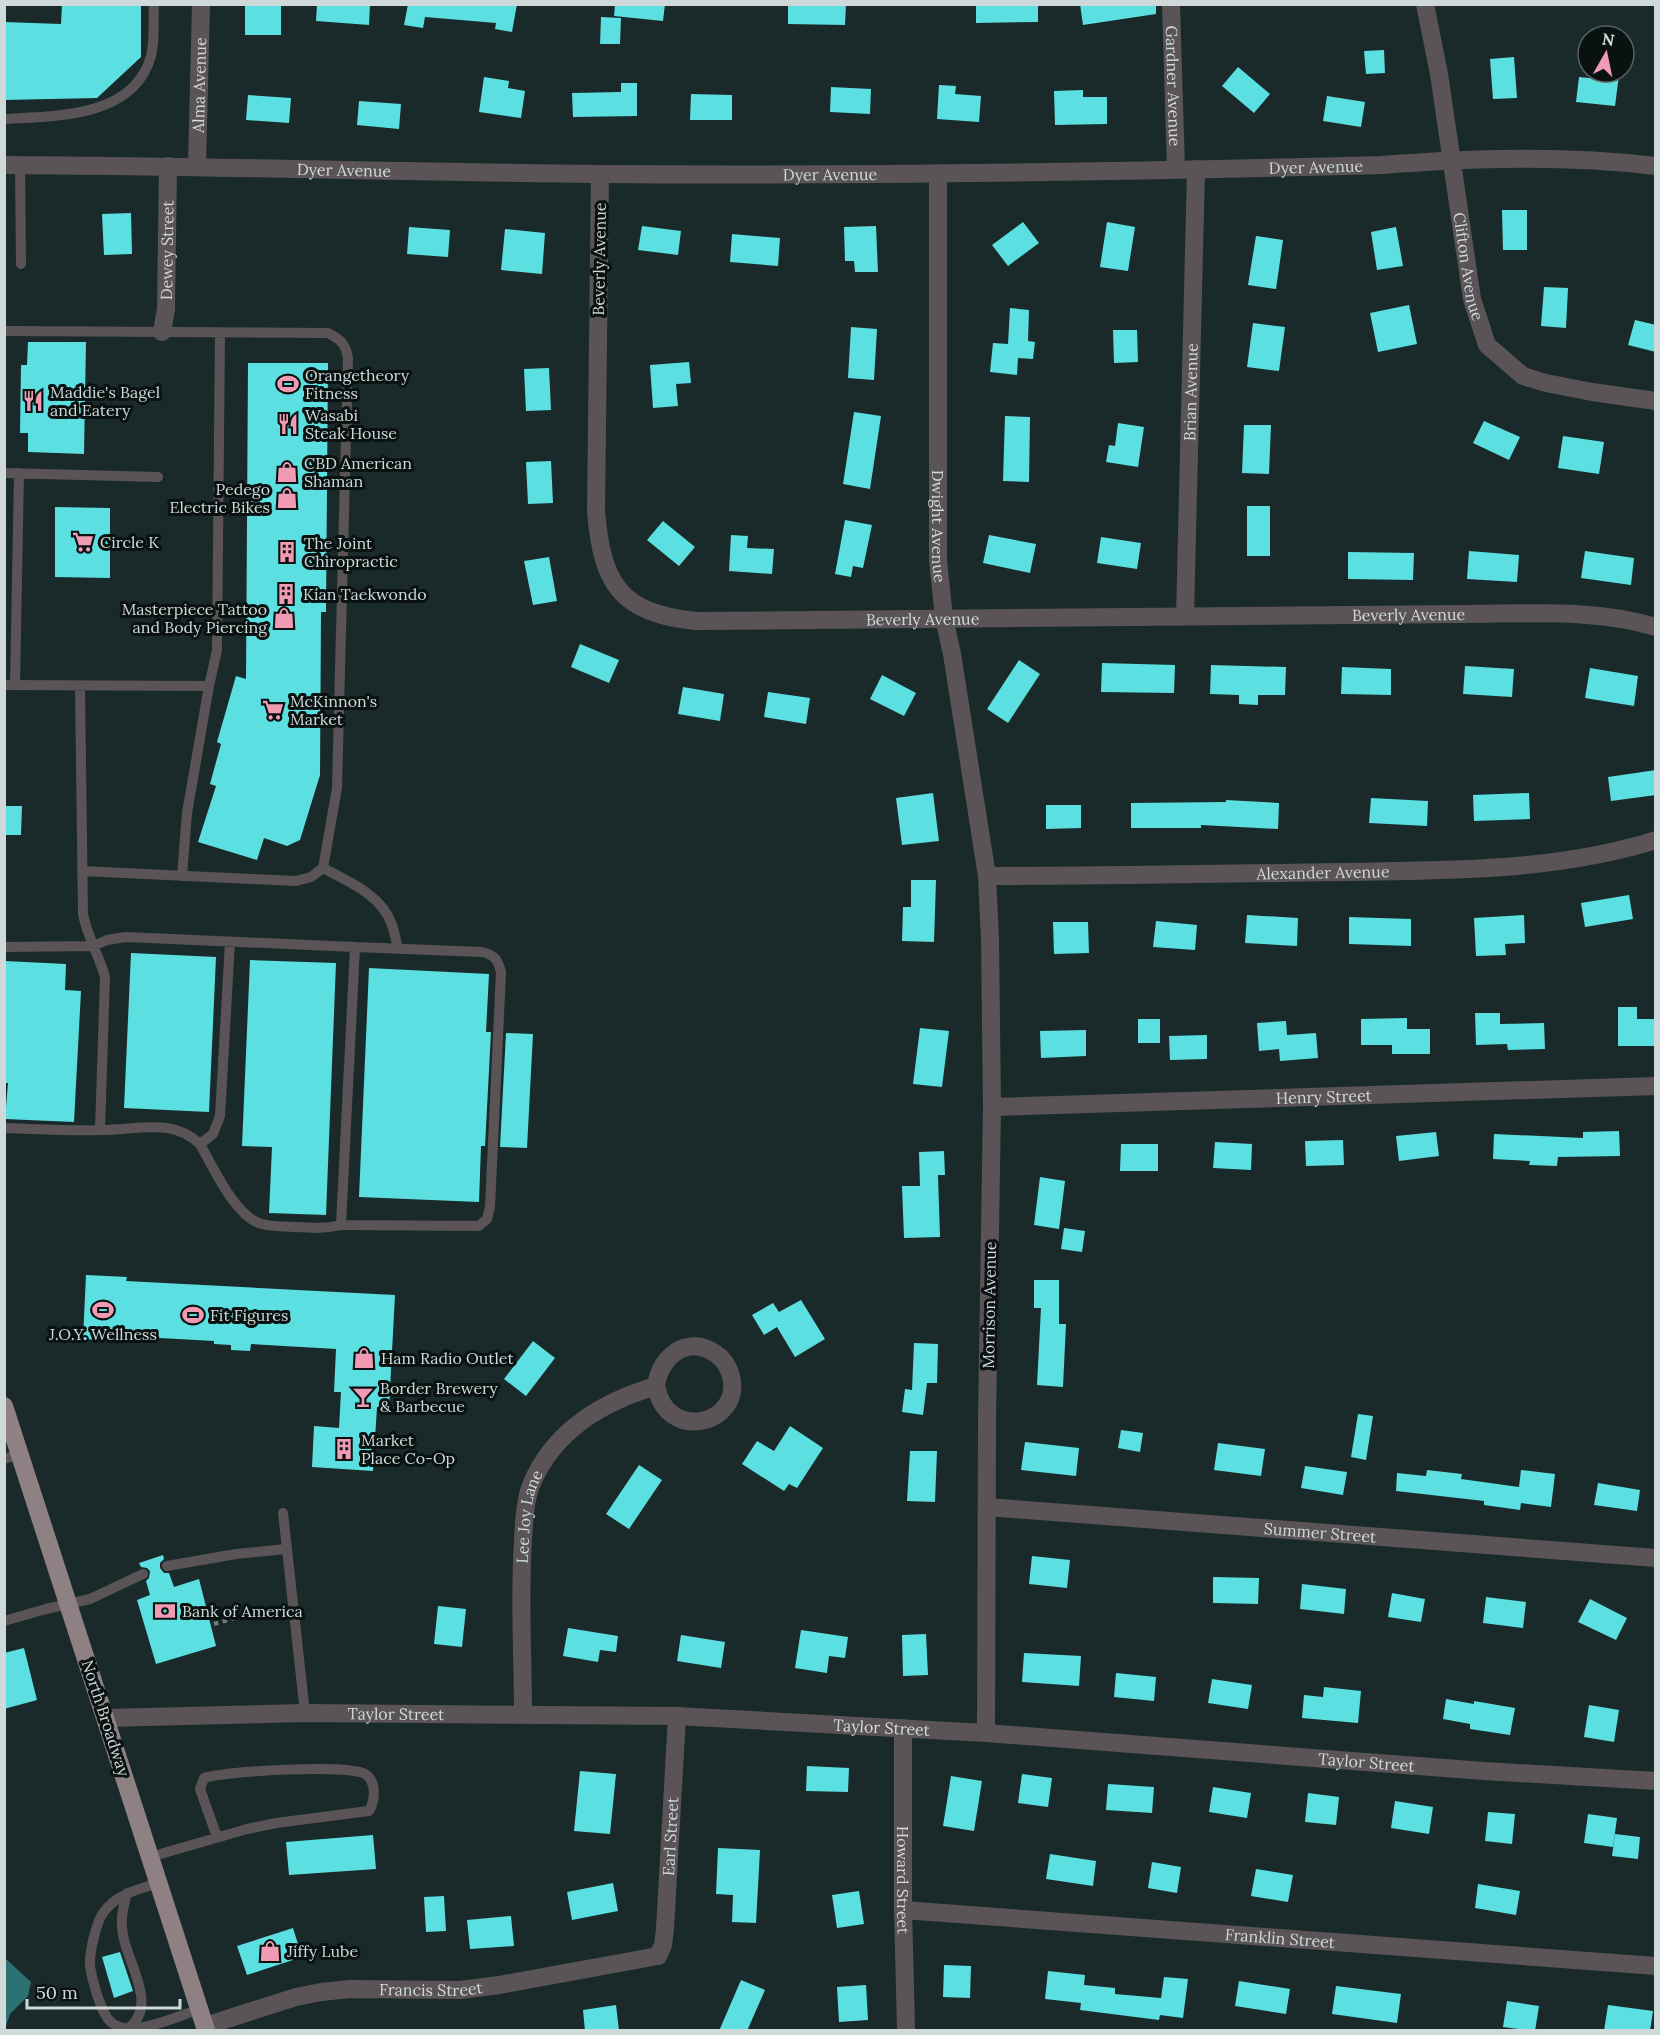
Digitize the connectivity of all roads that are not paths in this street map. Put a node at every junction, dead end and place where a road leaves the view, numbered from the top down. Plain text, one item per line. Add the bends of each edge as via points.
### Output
1 (154, 4) edge
2 (201, 4) edge
3 (1171, 4) edge
4 (1425, 4) edge
5 (4, 119) edge
6 (1452, 159) junction
7 (12, 165) edge
8 (168, 166) junction
9 (197, 166) junction
10 (1656, 166) edge
11 (1176, 169) junction
12 (1196, 169) junction
13 (600, 174) junction
14 (938, 174) junction
15 (21, 264) dead end
16 (4, 331) edge
17 (162, 332) junction
18 (219, 333) junction
19 (1656, 401) edge
20 (4, 473) edge
21 (19, 473) junction
22 (158, 477) dead end
23 (1185, 616) junction
24 (944, 618) junction
25 (1656, 627) edge
26 (4, 632) edge
27 (17, 633) junction
28 (10, 685) edge
29 (80, 686) junction
30 (209, 686) junction
31 (1656, 840) edge
32 (323, 868) junction
33 (82, 871) junction
34 (182, 876) junction
35 (987, 876) junction
36 (230, 942) junction
37 (93, 946) junction
38 (355, 947) junction
39 (4, 948) edge
40 (398, 949) junction
41 (1656, 1086) edge
42 (992, 1107) junction
43 (4, 1128) edge
44 (100, 1130) junction
45 (200, 1144) junction
46 (341, 1225) junction
47 (656, 1386) junction
48 (4, 1406) edge
49 (12, 1456) edge
50 (987, 1507) junction
51 (283, 1513) dead end
52 (286, 1549) junction
53 (1656, 1558) edge
54 (167, 1566) dead end
55 (143, 1574) dead end
56 (68, 1604) junction
57 (4, 1621) edge
58 (305, 1713) junction
59 (523, 1714) junction
60 (677, 1716) junction
61 (106, 1718) junction
62 (903, 1728) junction
63 (986, 1733) junction
64 (1656, 1781) edge
65 (217, 1837) junction
66 (150, 1857) junction
67 (159, 1883) junction
68 (127, 1893) junction
69 (903, 1910) junction
70 (658, 1956) joint
71 (1656, 1966) edge
72 (204, 2022) edge
73 (129, 2029) junction
74 (906, 2031) edge

1 - 5 lane via 151,55 144,73 129,92 111,104 83,112
2 - 9 street, Alma Avenue
3 - 11 street, Gardner Avenue
4 - 6 street, Clifton Avenue
6 - 10 street, Dyer Avenue via 1583,159
6 - 12 street, Dyer Avenue via 1382,165
6 - 19 street, Clifton Avenue via 1472,299 1487,345 1523,375 1546,383
7 - 8 street, Dyer Avenue
7 - 15 lane
8 - 9 street, Dyer Avenue
8 - 17 street, Dewey Street via 166,309
9 - 13 street, Dyer Avenue
11 - 12 street, Dyer Avenue
11 - 14 street, Dyer Avenue
12 - 23 street, Brian Avenue
13 - 14 street, Dyer Avenue
13 - 24 street, Beverly Avenue via 596,511 602,558 612,581 638,605 680,619
14 - 24 street, Dwight Avenue via 938,560
16 - 17 lane
17 - 18 lane
18 - 30 lane via 217,650
18 - 32 lane via 328,333 347,349 337,788
20 - 21 lane
21 - 22 lane
21 - 27 lane
23 - 24 street, Beverly Avenue
23 - 25 street, Beverly Avenue via 1580,614
24 - 35 street, Dwight Avenue
26 - 27 lane
27 - 28 lane
28 - 29 lane
29 - 30 lane
29 - 33 lane
30 - 34 lane via 187,813
31 - 35 street, Alexander Avenue via 1598,855 1496,868
32 - 34 lane via 296,881
32 - 40 lane via 352,883 382,907 392,923
33 - 34 lane
33 - 37 lane via 82,914
35 - 42 street, Morrison Avenue
36 - 37 lane via 126,937
36 - 38 lane
36 - 45 lane via 220,1116 213,1134
37 - 39 lane
37 - 44 lane via 105,977
38 - 40 lane
38 - 46 lane
40 - 46 lane via 482,952 493,955 498,962 501,972 490,1207 487,1219 479,1226
41 - 42 street, Henry Street
42 - 50 street, Morrison Avenue
43 - 44 lane
44 - 45 lane via 166,1128 182,1131
45 - 46 lane via 248,1218 274,1226 326,1229
47 - 47 street via 665,1408 684,1421 696,1422 718,1414 731,1394 732,1382 722,1358 699,1347 686,1348 664,1361
47 - 59 street, Lee Joy Lane via 607,1404 569,1431 550,1452 531,1486 522,1560
48 - 49 main road, North Broadway
49 - 56 main road, North Broadway
50 - 53 street, Summer Street
50 - 63 street, Morrison Avenue
51 - 52 lane
52 - 54 lane
52 - 58 lane
55 - 56 lane via 90,1599
56 - 57 lane
56 - 61 main road, North Broadway
58 - 59 street, Taylor Street
58 - 61 street, Taylor Street
59 - 60 street, Taylor Street
60 - 62 street, Taylor Street
60 - 70 street, Earl Street via 665,1929
61 - 66 main road, North Broadway
62 - 63 street, Taylor Street
62 - 69 street, Howard Street
63 - 64 street, Taylor Street
65 - 65 lane via 276,1823 369,1811 374,1797 372,1780 367,1774 350,1769 248,1772 204,1778 200,1789
65 - 66 lane
66 - 67 main road, North Broadway
67 - 68 lane
67 - 72 main road, North Broadway
68 - 73 lane via 121,1925 142,1998 142,2009
68 - 73 lane via 102,1914 90,1967 105,2014 111,2022
69 - 71 street, Franklin Street
69 - 74 street, Howard Street
70 - 72 street, Francis Street via 460,1990 321,1992
72 - 73 lane

